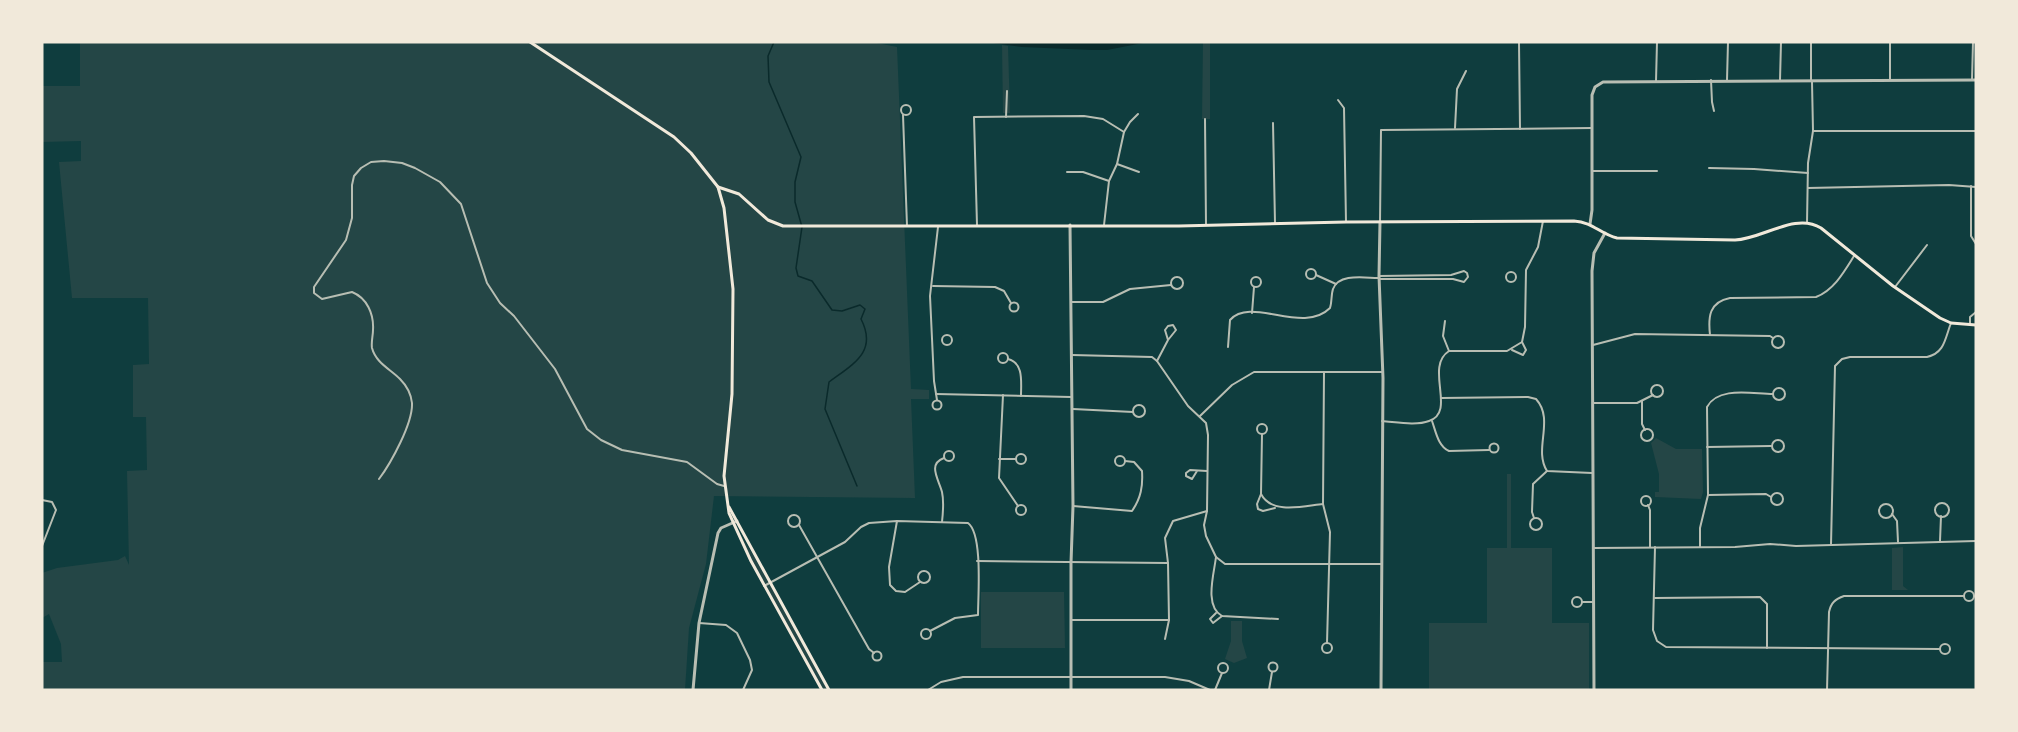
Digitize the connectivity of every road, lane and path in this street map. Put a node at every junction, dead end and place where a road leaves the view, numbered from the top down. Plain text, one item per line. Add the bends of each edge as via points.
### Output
1 (530, 42) edge
2 (1657, 42) edge
3 (1728, 42) edge
4 (1781, 42) edge
5 (1811, 42) edge
6 (1890, 42) edge
7 (1973, 42) edge
8 (1519, 43) edge
9 (1466, 71) dead end
10 (1712, 80) junction
11 (1727, 80) junction
12 (1780, 80) junction
13 (1811, 80) junction
14 (1890, 80) junction
15 (1974, 80) edge
16 (1656, 81) junction
17 (1006, 91) dead end
18 (1338, 100) dead end
19 (1714, 111) dead end
20 (903, 114) dead end
21 (1138, 114) dead end
22 (1006, 117) junction
23 (1205, 119) dead end
24 (1274, 123) dead end
25 (1455, 128) junction
26 (1592, 128) junction
27 (1520, 129) junction
28 (1813, 131) junction
29 (1976, 131) edge
30 (1124, 132) junction
31 (1117, 164) junction
32 (1708, 168) dead end
33 (1592, 171) junction
34 (1657, 171) dead end
35 (1067, 172) dead end
36 (1139, 172) dead end
37 (1808, 173) junction
38 (1109, 181) junction
39 (1971, 186) junction
40 (718, 187) junction
41 (1976, 187) edge
42 (1808, 188) junction
43 (1543, 221) junction
44 (1346, 222) junction
45 (1380, 222) junction
46 (1275, 223) junction
47 (1807, 223) junction
48 (1590, 224) junction
49 (938, 225) junction
50 (977, 225) junction
51 (1070, 225) junction
52 (1104, 225) junction
53 (1206, 225) junction
54 (907, 226) junction
55 (1605, 233) junction
56 (1927, 244) dead end
57 (1976, 244) edge
58 (1854, 256) junction
59 (1316, 275) dead end
60 (1379, 278) junction
61 (1336, 284) junction
62 (1171, 285) junction
63 (933, 286) junction
64 (1254, 287) dead end
65 (1895, 287) junction
66 (1071, 302) junction
67 (1011, 303) dead end
68 (1252, 312) junction
69 (1976, 312) edge
70 (1445, 321) dead end
71 (1951, 323) junction
72 (1970, 325) junction
73 (1976, 325) edge
74 (1710, 335) junction
75 (1773, 338) junction
76 (1168, 340) junction
77 (1522, 342) junction
78 (1593, 345) junction
79 (1227, 347) dead end
80 (1512, 349) junction
81 (1449, 351) junction
82 (1072, 355) junction
83 (1008, 359) dead end
84 (1157, 361) junction
85 (1324, 372) junction
86 (1382, 372) junction
87 (936, 394) junction
88 (1773, 394) dead end
89 (1003, 395) junction
90 (1653, 395) junction
91 (1021, 396) junction
92 (1072, 397) junction
93 (1441, 398) junction
94 (937, 400) dead end
95 (1642, 401) junction
96 (1593, 403) junction
97 (1071, 409) junction
98 (1133, 412) dead end
99 (1200, 416) junction
100 (1382, 421) junction
101 (1432, 421) junction
102 (1645, 430) dead end
103 (1262, 434) dead end
104 (1771, 446) junction
105 (1707, 447) junction
106 (1489, 450) dead end
107 (944, 458) dead end
108 (999, 459) junction
109 (1016, 459) dead end
110 (1125, 461) dead end
111 (1197, 471) dead end
112 (1207, 471) junction
113 (1547, 471) junction
114 (1593, 473) junction
115 (379, 479) dead end
116 (724, 486) junction
117 (1261, 494) junction
118 (1708, 495) junction
119 (1771, 496) junction
120 (42, 500) edge
121 (1323, 504) junction
122 (1648, 505) dead end
123 (1018, 506) dead end
124 (1073, 506) junction
125 (1277, 508) junction
126 (1207, 511) junction
127 (1892, 514) junction
128 (1941, 516) junction
129 (1534, 518) junction
130 (735, 522) junction
131 (897, 522) junction
132 (942, 522) junction
133 (799, 525) dead end
134 (1941, 541) junction
135 (1976, 541) edge
136 (1898, 542) junction
137 (1831, 545) junction
138 (42, 546) edge
139 (1650, 547) junction
140 (1655, 547) junction
141 (1700, 547) junction
142 (1594, 548) junction
143 (818, 557) junction
144 (1216, 557) junction
145 (977, 561) junction
146 (1071, 563) junction
147 (1168, 563) junction
148 (1330, 563) junction
149 (1381, 564) junction
150 (920, 582) junction
151 (770, 583) junction
152 (765, 586) junction
153 (1964, 596) dead end
154 (1770, 597) dead end
155 (1654, 598) junction
156 (1764, 600) junction
157 (1582, 602) dead end
158 (1594, 602) junction
159 (1216, 613) junction
160 (1222, 616) junction
161 (1278, 619) dead end
162 (1071, 620) junction
163 (1169, 620) junction
164 (699, 623) junction
165 (930, 631) dead end
166 (1165, 639) dead end
167 (1327, 644) dead end
168 (1767, 648) junction
169 (1828, 648) junction
170 (1940, 649) dead end
171 (874, 653) dead end
172 (1272, 672) dead end
173 (1222, 673) dead end
174 (1071, 678) junction
175 (693, 690) edge
176 (743, 690) edge
177 (822, 690) edge
178 (829, 690) edge
179 (928, 690) edge
180 (1071, 690) edge
181 (1210, 690) edge
182 (1215, 690) edge
183 (1269, 690) edge
184 (1381, 690) edge
185 (1594, 690) edge
186 (1827, 690) edge

1 - 40 main road via 674,137
2 - 16 street
3 - 11 street
4 - 12 street
5 - 13 street
6 - 14 street
7 - 15 street
8 - 27 street
9 - 25 street via 1457,89
10 - 11 street
10 - 16 street
10 - 19 street
11 - 12 street
12 - 13 street
13 - 14 street
13 - 28 street
14 - 15 street
16 - 26 street via 1605,82 1596,86 1592,95
17 - 22 street
18 - 44 street via 1344,108
20 - 54 street
21 - 30 street
22 - 30 street via 1084,116 1103,119
22 - 50 street via 974,117
23 - 53 street
24 - 46 street
25 - 27 street
25 - 45 street via 1381,130
26 - 27 street
26 - 33 street
28 - 29 street
28 - 37 street
30 - 31 street
31 - 36 street
31 - 38 street
32 - 37 street
33 - 34 street
33 - 48 street
35 - 38 street via 1083,172
37 - 42 street
38 - 52 street
39 - 41 street
39 - 42 street
39 - 57 street via 1971,236
40 - 54 main road via 740,194 768,220 783,226
40 - 116 main road via 733,289 732,394
42 - 47 street
43 - 45 main road
43 - 48 main road
43 - 77 street via 1539,247 1526,270
44 - 45 main road
44 - 46 main road
45 - 60 street
46 - 53 main road
47 - 55 main road via 1740,239 1617,238
47 - 58 main road via 1821,228
48 - 55 main road
49 - 50 main road
49 - 54 main road
49 - 63 street
50 - 51 main road
51 - 52 main road
51 - 66 street
52 - 53 main road
55 - 78 street via 1593,261
56 - 65 street
58 - 65 main road
58 - 74 street via 1834,285 1816,297 1719,301 1710,312
59 - 61 street
60 - 60 street via 1464,282 1468,276 1464,271
60 - 61 street via 1341,279
60 - 86 street
61 - 68 street via 1330,308 1319,316
62 - 62 street via 1180,289 1183,281 1174,277
62 - 66 street via 1130,289 1103,302
63 - 67 street via 995,287 1004,291
63 - 87 street via 930,296
64 - 68 street
65 - 71 main road
66 - 82 street
68 - 79 street via 1237,313 1230,320
69 - 72 street via 1970,317
70 - 81 street via 1443,336
71 - 72 main road
71 - 137 street via 1941,350 1935,355 1846,357 1834,366
72 - 73 main road
74 - 75 street
74 - 78 street via 1630,335
75 - 75 street via 1774,346 1780,348 1784,339
76 - 76 street via 1176,330 1173,326 1165,330
76 - 84 street
77 - 80 street
77 - 80 street via 1526,350 1522,356
78 - 96 street
80 - 81 street
81 - 93 street via 1439,361
82 - 84 street via 1152,357
82 - 92 street
83 - 91 street via 1019,366
84 - 99 street via 1188,406
85 - 86 street
85 - 99 street via 1254,372 1232,385
85 - 121 street
86 - 100 street
87 - 89 street
87 - 94 street
88 - 105 street via 1724,394 1711,400 1707,407
89 - 91 street
89 - 108 street
90 - 90 street via 1662,395 1661,386 1652,388
90 - 95 street
91 - 92 street
92 - 97 street
93 - 101 street via 1440,411
93 - 113 street via 1536,399 1544,413 1541,456
95 - 96 street
95 - 102 street
96 - 114 street
97 - 98 street
97 - 124 street
99 - 112 street via 1208,435
100 - 101 street
100 - 149 street
101 - 106 street via 1445,449
103 - 117 street
104 - 104 street via 1778,453 1784,448 1778,440
104 - 105 street
105 - 118 street
107 - 132 street via 936,463 937,482 943,493
108 - 109 street
108 - 123 street via 999,478
110 - 124 street via 1138,464 1142,471 1139,501 1132,511
111 - 112 street
112 - 126 street
113 - 114 street
113 - 129 street via 1533,484
114 - 142 street
115 - 116 street via 409,420 410,396 402,381 376,357 373,325 365,300 352,292 322,299 314,293 314,287 346,240 352,218 354,176 371,162 384,161 402,163 427,174 461,204 487,283 555,369 587,429 622,450 687,462
116 - 130 main road
117 - 125 street
117 - 125 street via 1258,509
118 - 119 street
118 - 141 street
119 - 119 street via 1774,504 1782,501 1779,493
120 - 138 street via 52,502 56,510
121 - 125 street
121 - 148 street via 1330,532
122 - 139 street
124 - 146 street
126 - 144 street via 1206,536
126 - 147 street via 1173,521 1165,538
127 - 127 street via 1890,505 1880,507 1884,517
127 - 136 street via 1897,521
128 - 128 street via 1949,511 1944,503 1937,505 1937,514
128 - 134 street
129 - 129 street via 1530,522 1537,530 1542,522
130 - 151 main road
130 - 152 main road
130 - 164 street via 718,533
131 - 132 street
131 - 143 street via 865,525
131 - 150 street via 890,585 905,592
132 - 145 street via 973,526
133 - 143 street
134 - 135 street
134 - 136 street
136 - 137 street
137 - 141 street
139 - 140 street
139 - 142 street
140 - 141 street
140 - 155 street
142 - 158 street
143 - 151 street
143 - 171 street
144 - 148 street via 1235,565
144 - 159 street via 1212,590
145 - 146 street
145 - 165 street via 978,615 955,618
146 - 147 street
146 - 162 street
147 - 163 street
148 - 149 street
148 - 167 street
149 - 184 street
150 - 150 street via 929,581 930,575 918,574
151 - 152 street
151 - 178 main road
152 - 177 main road
153 - 169 street via 1837,598 1830,606
154 - 156 street
155 - 156 street
155 - 168 street via 1653,633 1664,646
156 - 168 street
157 - 158 street
158 - 185 street
159 - 160 street
159 - 160 street via 1210,619 1213,623
160 - 161 street
162 - 163 street
162 - 174 street
163 - 166 street
164 - 175 street
164 - 176 street via 726,625 737,633 752,670
168 - 169 street
169 - 170 street
169 - 186 street
172 - 183 street
173 - 182 street
174 - 179 street via 963,677
174 - 180 street
174 - 181 street via 1171,677

